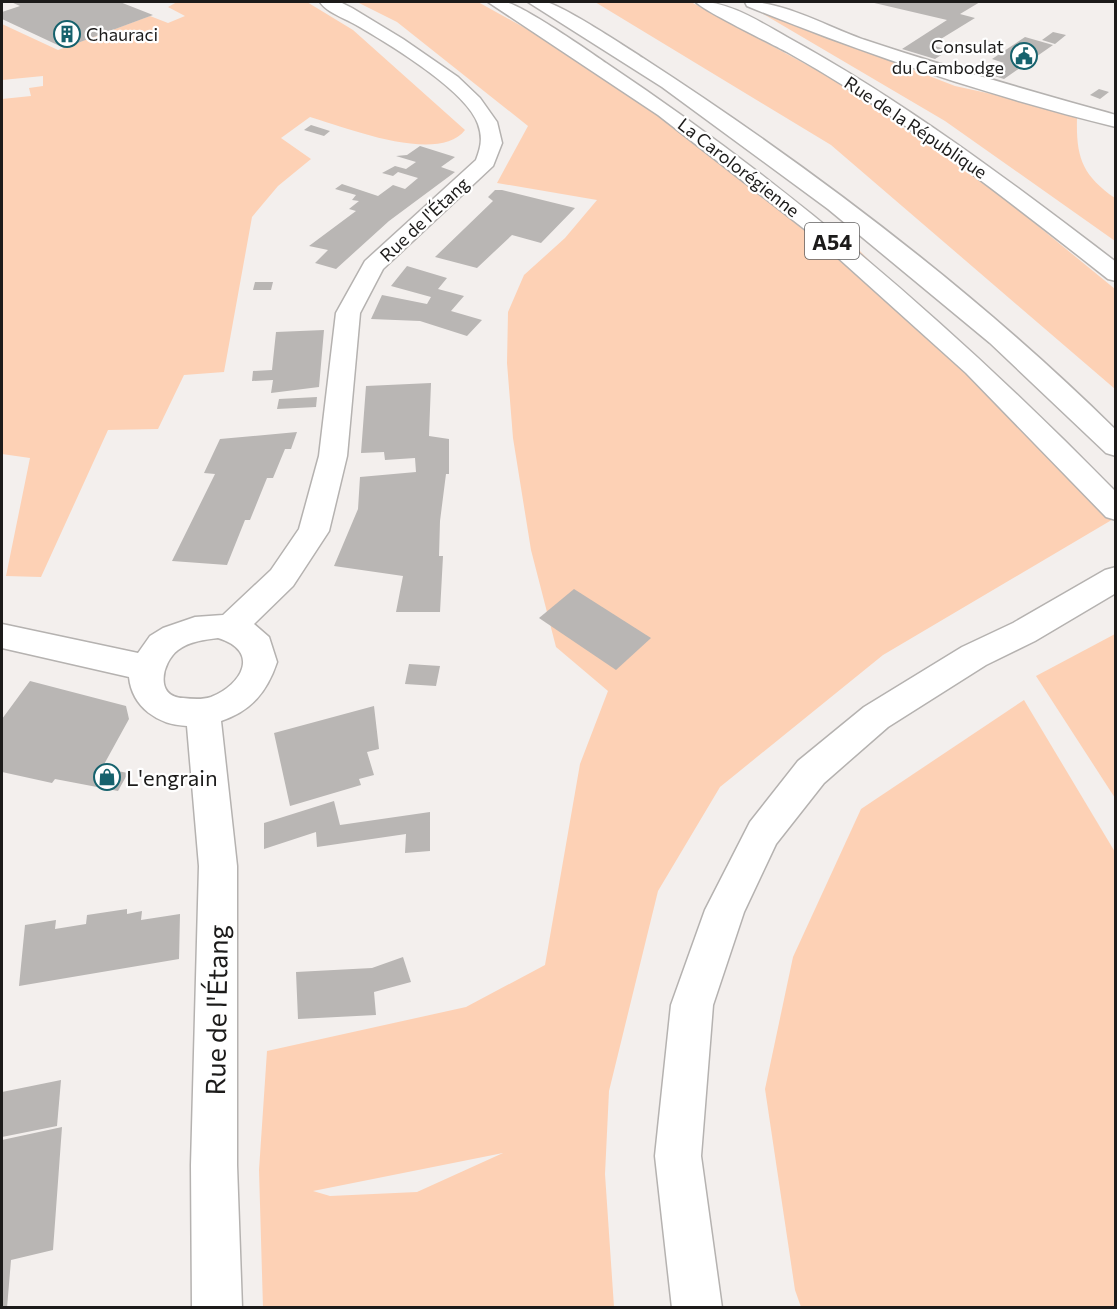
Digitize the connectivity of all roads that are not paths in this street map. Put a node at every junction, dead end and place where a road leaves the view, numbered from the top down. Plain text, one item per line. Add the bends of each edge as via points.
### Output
1 (328, 2) edge
2 (479, 2) edge
3 (536, 2) edge
4 (564, 2) edge
5 (708, 2) edge
6 (753, 2) edge
7 (506, 7) edge
8 (581, 27) junction
9 (1116, 121) edge
10 (1116, 274) edge
11 (1116, 447) edge
12 (1116, 510) edge
13 (1116, 578) edge
14 (231, 627) junction
15 (2, 636) edge
16 (146, 668) junction
17 (203, 713) junction
18 (218, 1308) edge
19 (697, 1308) edge

1 - 14 main road, Rue de l'Étang via 387,36 466,92 485,117 493,139 486,162 373,266 348,313 333,456 314,531 282,578
2 - 7 main road, La Carolorégienne
3 - 8 main road, La Carolorégienne / A54
4 - 8 main road
5 - 10 main road, Rue de la République via 886,103 957,152
6 - 9 main road via 842,38 955,76
7 - 12 main road, La Carolorégienne / A54 via 647,97 760,181 915,314 1049,439
8 - 11 main road, La Carolorégienne / A54 via 683,92 800,176 936,284
13 - 19 main road via 876,717 811,772 763,833 725,910 692,1005 678,1156
14 - 16 main road via 197,628 177,635 163,644
14 - 17 main road via 247,634 258,647 260,671 238,699
15 - 16 main road
16 - 17 main road via 144,682 149,695 160,706 186,714
17 - 18 main road, Rue de l'Étang via 218,866 214,1165

